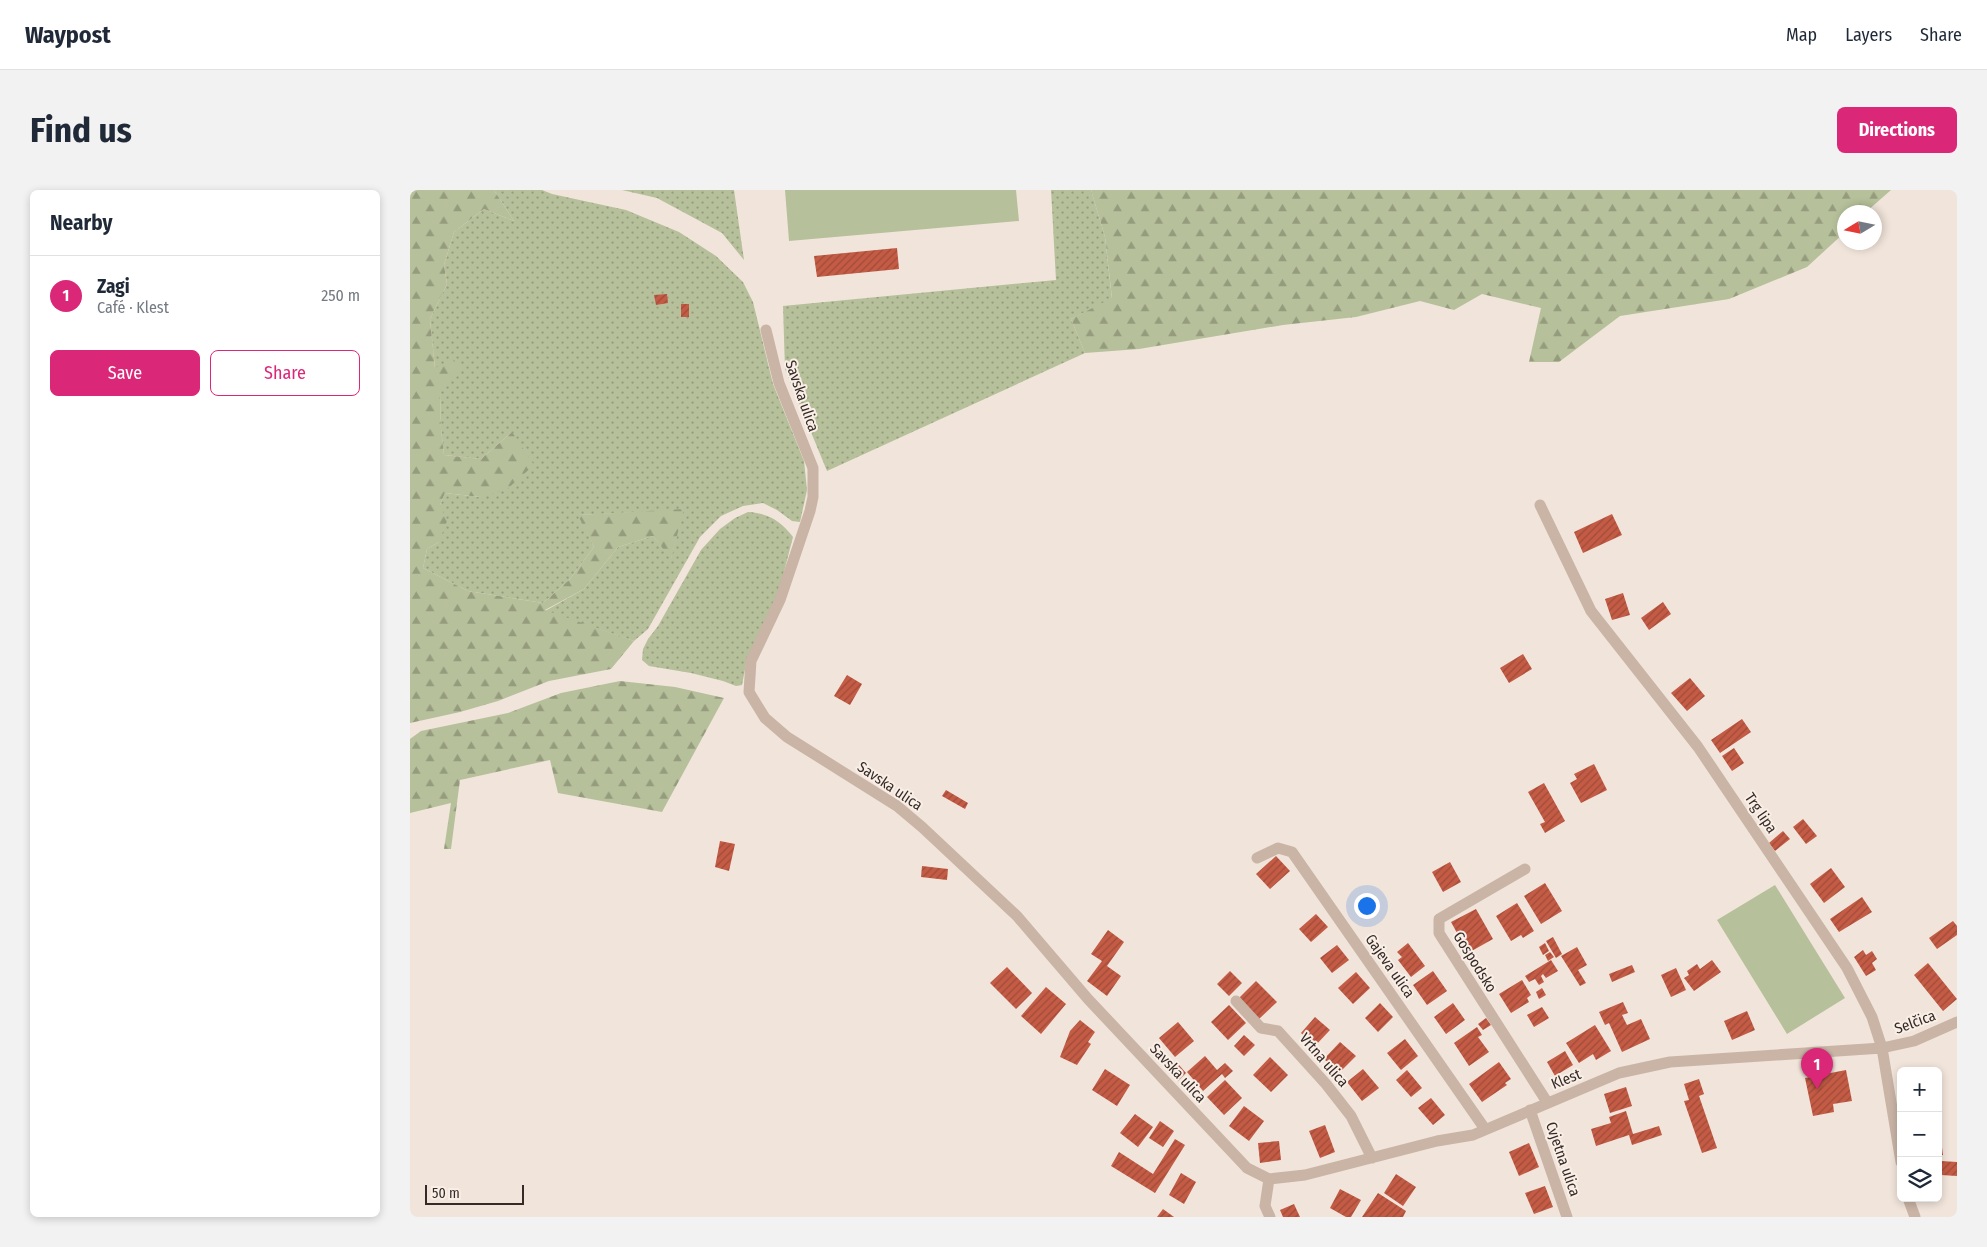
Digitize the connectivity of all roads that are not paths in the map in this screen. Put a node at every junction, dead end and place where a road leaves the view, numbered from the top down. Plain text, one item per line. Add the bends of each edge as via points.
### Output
1 (766, 330) dead end
2 (1540, 505) dead end
3 (1257, 858) dead end
4 (1525, 869) dead end
5 (1236, 1000) dead end
6 (1957, 1022) edge
7 (1882, 1048) junction
8 (1547, 1102) junction
9 (1530, 1110) junction
10 (1486, 1129) junction
11 (1900, 1157) edge
12 (1372, 1158) junction
13 (1269, 1179) junction
14 (1909, 1202) edge
15 (1270, 1217) edge
16 (1567, 1217) edge
17 (1915, 1217) edge

1 - 13 street, Savska ulica via 779,383 813,468 812,497 780,600 751,661 749,692 765,718 787,737 897,806 922,827 1017,916 1088,999 1247,1168
2 - 7 street, Trg lipa via 1591,611 1698,747 1811,913 1847,968 1872,1017
3 - 10 street, Gajeva ulica via 1278,848 1292,852
4 - 8 street, Gospodsko via 1439,919 1439,933
5 - 12 street, Vrtna ulica via 1261,1028 1278,1031 1326,1084 1351,1116
6 - 7 street, Selčica via 1914,1041
7 - 8 street, Klest via 1670,1062 1619,1073
7 - 11 street, Trg lipa
8 - 9 street, Klest
9 - 10 street, Klest
9 - 16 street, Cvjetna ulica
10 - 12 street, Klest
12 - 13 street, Klest via 1305,1175
13 - 15 street via 1265,1206
14 - 17 street

